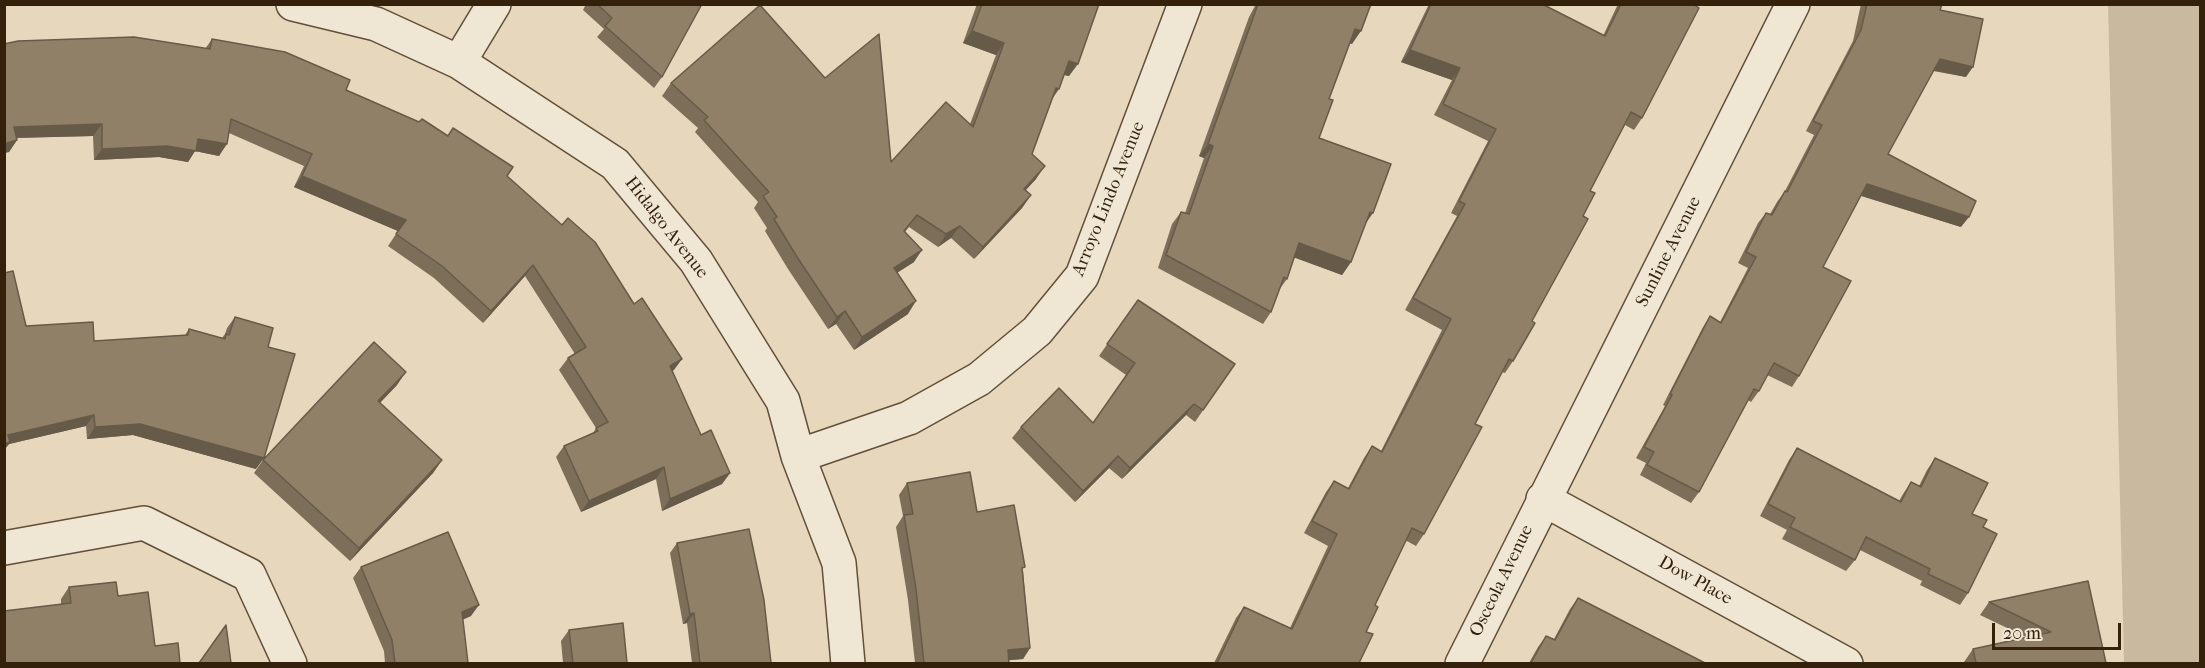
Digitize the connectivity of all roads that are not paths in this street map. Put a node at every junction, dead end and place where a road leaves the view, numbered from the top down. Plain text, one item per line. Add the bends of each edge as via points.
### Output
1 (293, 4) edge
2 (494, 4) edge
3 (1185, 4) edge
4 (1793, 4) edge
5 (459, 62) junction
6 (798, 456) junction
7 (1543, 499) junction
8 (4, 548) edge
9 (290, 663) edge
10 (848, 663) edge
11 (1462, 663) edge
12 (1846, 663) edge

1 - 5 street, Hidalgo Avenue via 376,24
2 - 5 street
3 - 6 street, Arroyo Lindo Avenue via 1082,276 1037,331 979,379 909,418
4 - 7 street, Sunline Avenue
5 - 6 street, Hidalgo Avenue via 615,164 696,261 783,401
6 - 10 street, Hidalgo Avenue via 839,563
7 - 11 street, Osceola Avenue
7 - 12 street, Dow Place
8 - 9 street via 144,523 249,575

